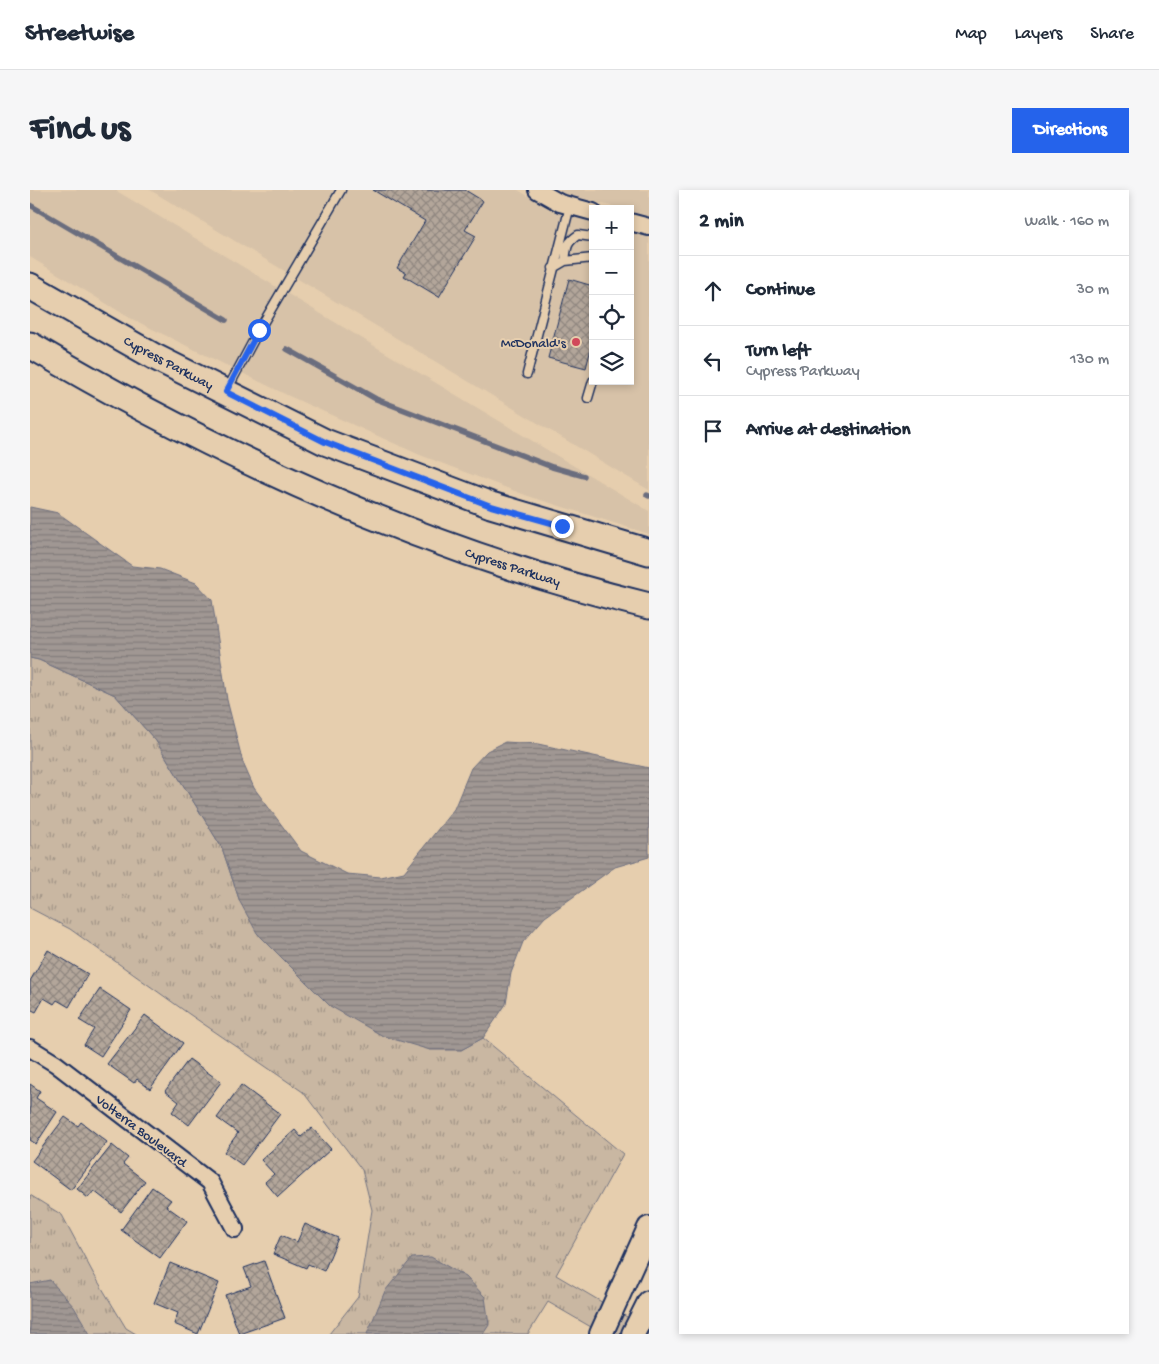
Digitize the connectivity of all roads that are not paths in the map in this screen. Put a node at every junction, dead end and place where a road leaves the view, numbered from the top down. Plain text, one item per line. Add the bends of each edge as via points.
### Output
1 (342, 190) edge
2 (537, 190) edge
3 (570, 206) junction
4 (589, 211) edge
5 (634, 224) edge
6 (649, 227) edge
7 (589, 236) edge
8 (589, 258) edge
9 (565, 261) junction
10 (554, 268) junction
11 (30, 286) edge
12 (30, 345) edge
13 (527, 374) dead end
14 (592, 385) edge
15 (226, 392) junction
16 (588, 398) dead end
17 (649, 552) edge
18 (649, 606) edge
19 (30, 1048) edge
20 (649, 1228) edge
21 (235, 1229) dead end
22 (649, 1302) edge
23 (601, 1334) edge
24 (633, 1334) edge

1 - 15 lane
2 - 3 street
3 - 4 street
3 - 10 lane
5 - 6 street
7 - 9 lane via 578,235 570,240
8 - 9 lane
9 - 10 lane
10 - 13 lane
11 - 15 main road, Cypress Parkway
12 - 18 main road, Cypress Parkway via 198,438 341,504 445,544
14 - 16 lane
15 - 17 main road, Cypress Parkway via 325,442 491,506
19 - 21 street, Volterra Boulevard via 56,1064 210,1182
20 - 23 main road
22 - 24 main road

